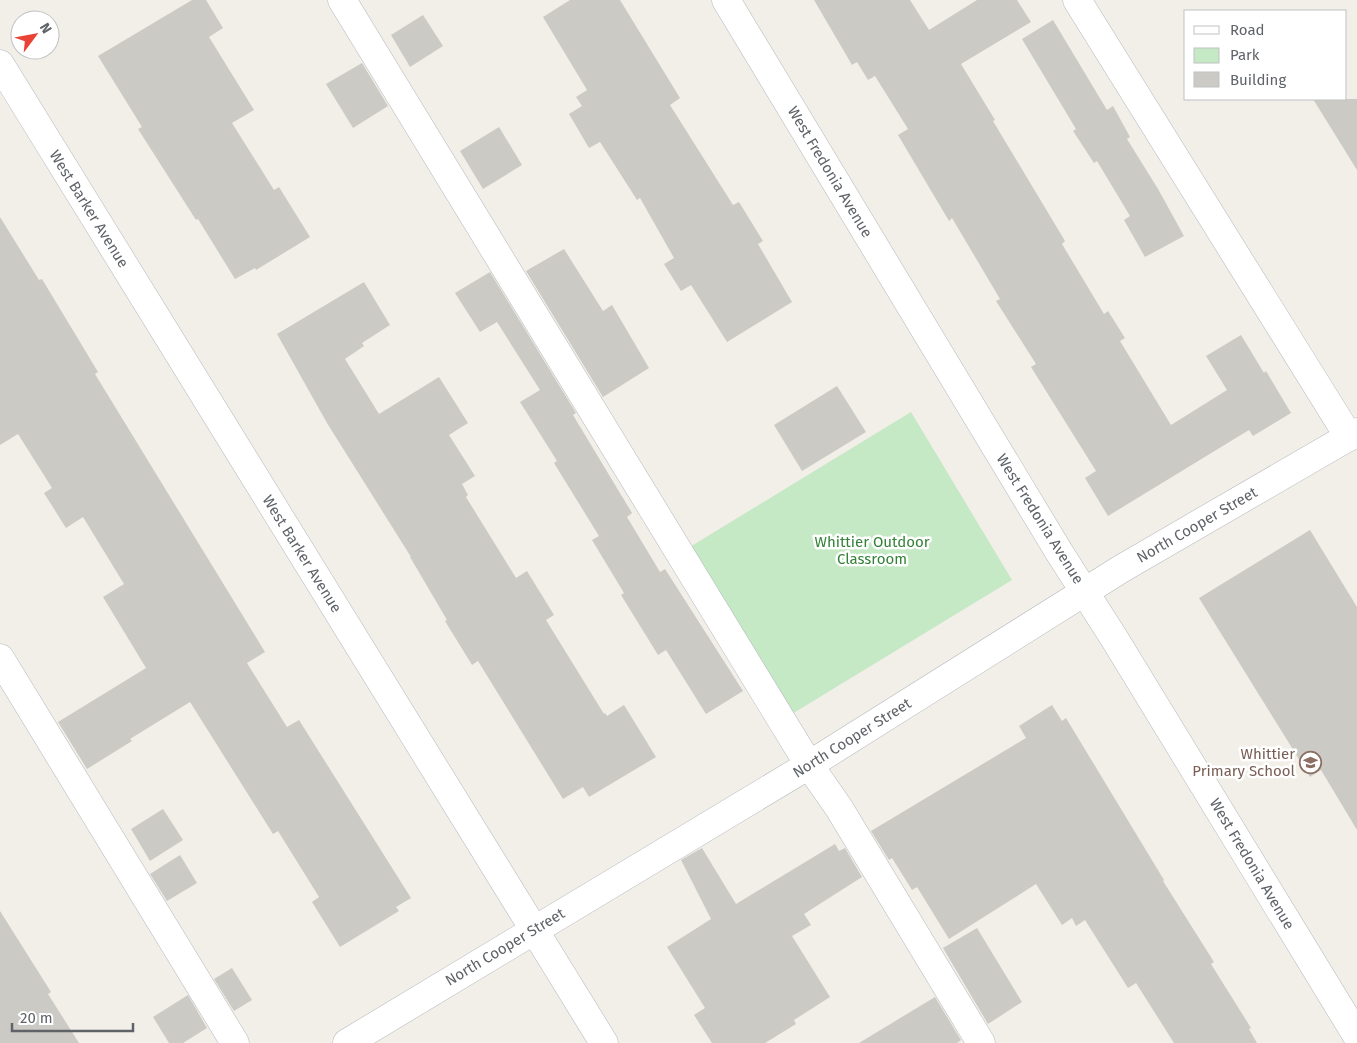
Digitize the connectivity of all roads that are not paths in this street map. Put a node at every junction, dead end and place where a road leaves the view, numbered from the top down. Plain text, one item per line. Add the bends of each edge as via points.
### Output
1 (342, 0) edge
2 (726, 0) edge
3 (1077, 0) edge
4 (0, 64) edge
5 (1353, 434) edge
6 (1085, 591) junction
7 (0, 658) edge
8 (809, 765) junction
9 (533, 930) junction
10 (1357, 1036) edge
11 (235, 1043) edge
12 (347, 1043) edge
13 (604, 1043) edge
14 (981, 1043) edge

1 - 8 street
2 - 6 street, West Fredonia Avenue
3 - 5 street
4 - 9 street, West Barker Avenue
5 - 6 street, North Cooper Street
6 - 8 street, North Cooper Street
6 - 10 street, West Fredonia Avenue
7 - 11 street
8 - 9 street, North Cooper Street
8 - 14 street
9 - 12 street, North Cooper Street
9 - 13 street, West Barker Avenue

